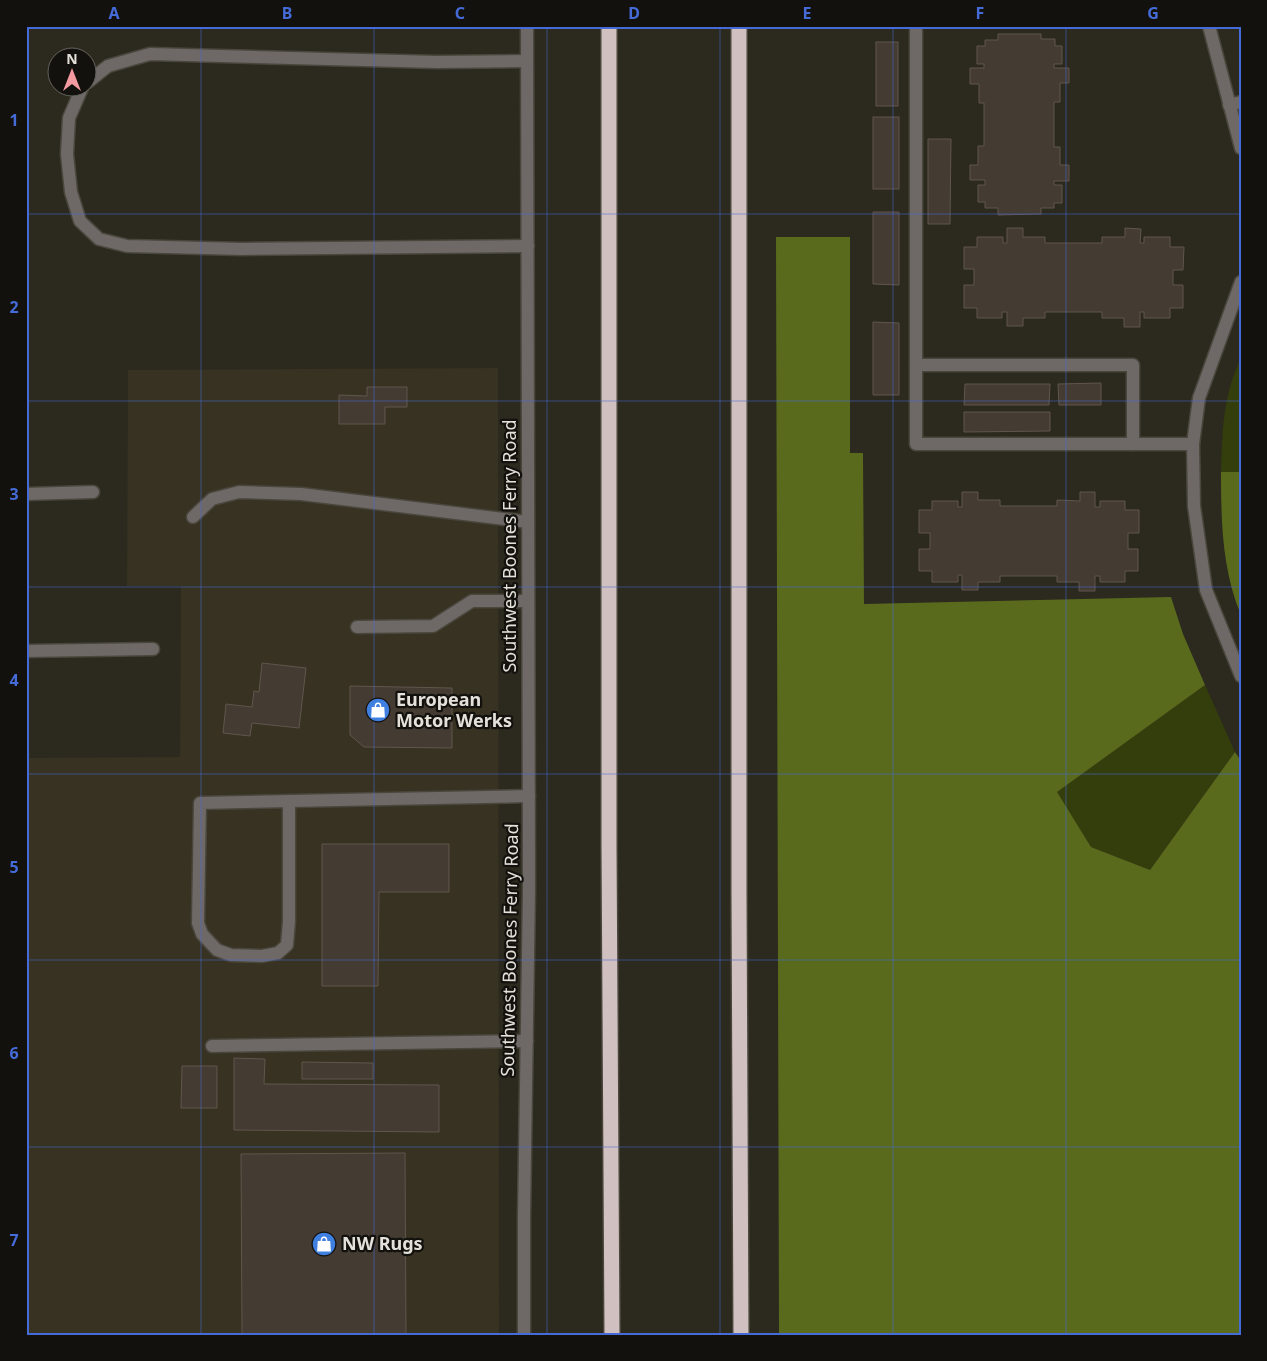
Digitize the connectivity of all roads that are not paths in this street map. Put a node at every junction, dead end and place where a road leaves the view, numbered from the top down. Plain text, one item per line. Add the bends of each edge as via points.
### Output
1 (527, 26) edge
2 (609, 26) edge
3 (739, 26) edge
4 (916, 26) edge
5 (1209, 26) edge
6 (526, 61) junction
7 (98, 74) edge
8 (78, 98) edge
9 (1235, 104) edge
10 (1241, 148) edge
11 (528, 246) junction
12 (1241, 282) edge
13 (916, 365) junction
14 (1133, 444) junction
15 (1192, 444) junction
16 (93, 492) dead end
17 (26, 494) edge
18 (193, 517) dead end
19 (528, 522) junction
20 (528, 601) junction
21 (357, 627) dead end
22 (153, 648) dead end
23 (26, 651) edge
24 (1241, 676) edge
25 (529, 796) junction
26 (289, 801) junction
27 (527, 1041) junction
28 (212, 1046) dead end
29 (524, 1335) edge
30 (612, 1335) edge
31 (742, 1335) edge

1 - 6 street, Southwest Boones Ferry Road
2 - 30 highway
3 - 31 highway
4 - 13 street
5 - 9 street
6 - 7 street via 436,62 150,54 108,66
6 - 11 street, Southwest Boones Ferry Road
8 - 11 street via 69,118 67,154 71,192 80,221 99,239 127,246 242,249
9 - 10 street
11 - 19 street, Southwest Boones Ferry Road
12 - 15 street via 1199,398
13 - 14 street via 916,444
13 - 14 street via 1133,365
14 - 15 street
15 - 24 street via 1194,506 1206,590
16 - 17 street
18 - 19 street via 212,499 239,492 301,494
19 - 20 street, Southwest Boones Ferry Road
20 - 21 street via 472,601 432,626
20 - 25 street, Southwest Boones Ferry Road
22 - 23 street
25 - 26 street
25 - 27 street, Southwest Boones Ferry Road
26 - 26 street via 200,803 198,923 208,942 217,950 230,955 262,956 278,953 287,945
27 - 28 street
27 - 29 street, Southwest Boones Ferry Road

